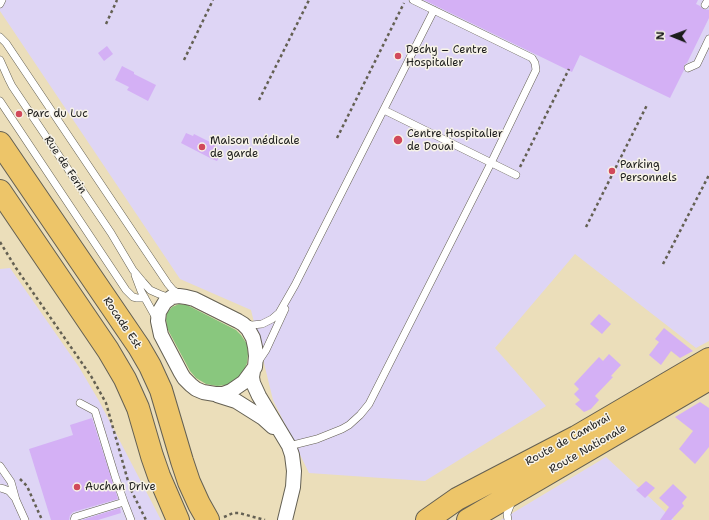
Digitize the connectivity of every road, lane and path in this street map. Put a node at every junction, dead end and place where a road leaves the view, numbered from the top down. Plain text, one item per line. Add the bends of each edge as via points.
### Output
1 (2, 0) edge
2 (117, 0) edge
3 (213, 0) edge
4 (309, 0) edge
5 (406, 0) edge
6 (413, 0) edge
7 (0, 4) edge
8 (434, 10) junction
9 (106, 24) dead end
10 (0, 37) edge
11 (709, 40) edge
12 (0, 60) edge
13 (184, 60) dead end
14 (569, 68) dead end
15 (688, 68) dead end
16 (259, 100) dead end
17 (0, 101) edge
18 (647, 105) dead end
19 (384, 110) junction
20 (337, 138) dead end
21 (0, 143) edge
22 (490, 163) junction
23 (516, 175) joint
24 (709, 175) edge
25 (0, 191) edge
26 (586, 227) dead end
27 (0, 242) edge
28 (663, 264) dead end
29 (133, 270) junction
30 (295, 285) junction
31 (176, 297) junction
32 (145, 298) junction
33 (158, 321) junction
34 (238, 321) junction
35 (709, 359) edge
36 (254, 369) junction
37 (709, 379) edge
38 (215, 394) junction
39 (664, 395) junction
40 (80, 403) dead end
41 (600, 433) junction
42 (285, 441) junction
43 (0, 466) edge
44 (128, 481) dead end
45 (534, 481) junction
46 (0, 488) edge
47 (130, 488) dead end
48 (16, 500) junction
49 (124, 502) junction
50 (284, 518) edge
51 (25, 520) edge
52 (74, 520) edge
53 (131, 520) edge
54 (146, 520) edge
55 (178, 520) edge
56 (208, 520) edge
57 (218, 520) edge
58 (265, 520) edge
59 (427, 520) edge
60 (468, 520) edge
61 (508, 520) edge

1 - 7 lane
2 - 9 path
3 - 13 path
4 - 16 path
5 - 20 path
6 - 8 lane
8 - 19 lane
8 - 22 lane via 532,58 536,63 536,70
10 - 31 lane
11 - 15 lane via 697,64
12 - 29 lane, Rue de Ferin via 12,86
14 - 23 path
17 - 32 lane via 126,290 134,297
18 - 26 path
19 - 22 lane
19 - 30 lane
21 - 56 main road, Rocade Est via 150,366 164,399 187,476
22 - 23 lane
22 - 42 lane via 369,404 342,429 317,438
24 - 28 path
25 - 55 main road via 126,379 138,408 159,476
27 - 44 path via 106,403
29 - 31 lane, Rue de Ferin via 150,290
29 - 32 lane, Rue de Ferin
30 - 34 lane via 279,313 272,319 252,325
30 - 36 lane via 266,350
31 - 33 street via 165,302 160,309
31 - 34 street via 194,299
32 - 33 lane, Rue de Ferin
33 - 38 street via 161,335 184,378 196,389
34 - 36 street via 248,330 255,347
35 - 39 main road, Route de Cambrai
36 - 38 street via 237,388 223,394
36 - 42 street via 253,383
37 - 39 main road
38 - 42 street via 249,408
39 - 41 main road, Route de Cambrai
40 - 49 lane via 95,411
41 - 45 main road, Route Nationale
41 - 59 main road, Route de Cambrai via 576,437 457,499
42 - 50 street via 293,463 294,479
43 - 48 lane via 11,482
45 - 60 main road, Route Nationale
45 - 61 lane via 514,498 507,514
46 - 48 lane via 9,491
47 - 54 path
48 - 51 lane
49 - 52 lane via 75,517
49 - 53 lane
57 - 58 path via 233,513

